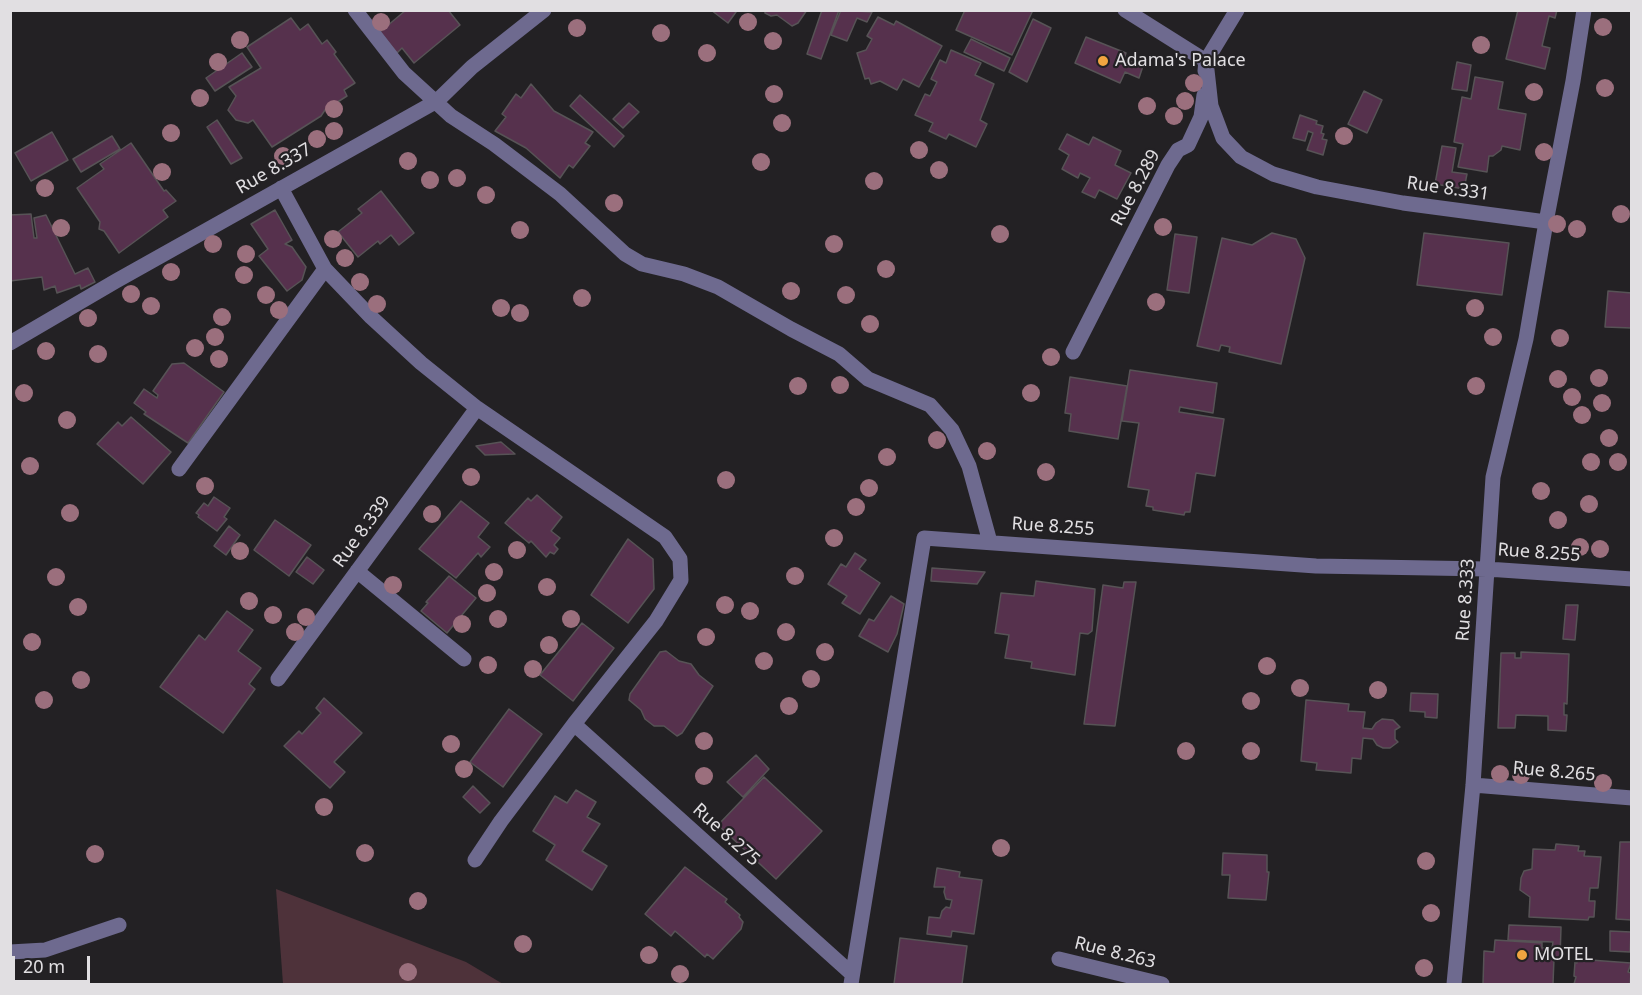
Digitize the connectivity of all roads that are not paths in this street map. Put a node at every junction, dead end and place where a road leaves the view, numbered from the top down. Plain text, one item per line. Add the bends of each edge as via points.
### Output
1 (355, 10) edge
2 (544, 10) edge
3 (1125, 10) edge
4 (1237, 10) edge
5 (1584, 10) edge
6 (1206, 62) junction
7 (437, 101) junction
8 (281, 188) junction
9 (1546, 222) junction
10 (325, 269) junction
11 (10, 343) edge
12 (1073, 352) dead end
13 (477, 408) junction
14 (179, 469) dead end
15 (990, 542) junction
16 (1487, 569) junction
17 (357, 572) junction
18 (1632, 579) edge
19 (464, 659) dead end
20 (278, 680) dead end
21 (574, 724) junction
22 (1473, 785) junction
23 (1632, 798) edge
24 (475, 860) dead end
25 (119, 925) dead end
26 (10, 952) edge
27 (1059, 959) dead end
28 (852, 979) edge
29 (1162, 984) edge
30 (1454, 984) edge

1 - 7 street via 404,73
2 - 7 street, Rue 8.337 via 472,67
3 - 6 street
4 - 6 street
5 - 9 street
6 - 9 street, Rue 8.331 via 1211,106 1223,138 1241,157 1273,174 1382,199
6 - 12 street, Rue 8.289 via 1202,117 1188,145 1178,150 1168,165
7 - 8 street, Rue 8.337
7 - 15 street via 451,116 560,195 625,254 642,264 718,287 839,354 868,379 930,405 952,430 969,466
8 - 10 street
8 - 11 street, Rue 8.337
9 - 16 street, Rue 8.333 via 1526,339 1493,477
10 - 13 street via 421,363
10 - 14 street
13 - 17 street, Rue 8.339
13 - 21 street via 665,537 680,559 681,580 657,621
15 - 16 street, Rue 8.255 via 1316,566
15 - 28 street, Rue 8.255 via 924,538
16 - 18 street, Rue 8.255
16 - 22 street, Rue 8.333
17 - 19 street
17 - 20 street, Rue 8.339
21 - 24 street
21 - 28 street, Rue 8.275
22 - 23 street, Rue 8.265
22 - 30 street, Rue 8.333
25 - 26 street via 45,950
27 - 29 street, Rue 8.263

